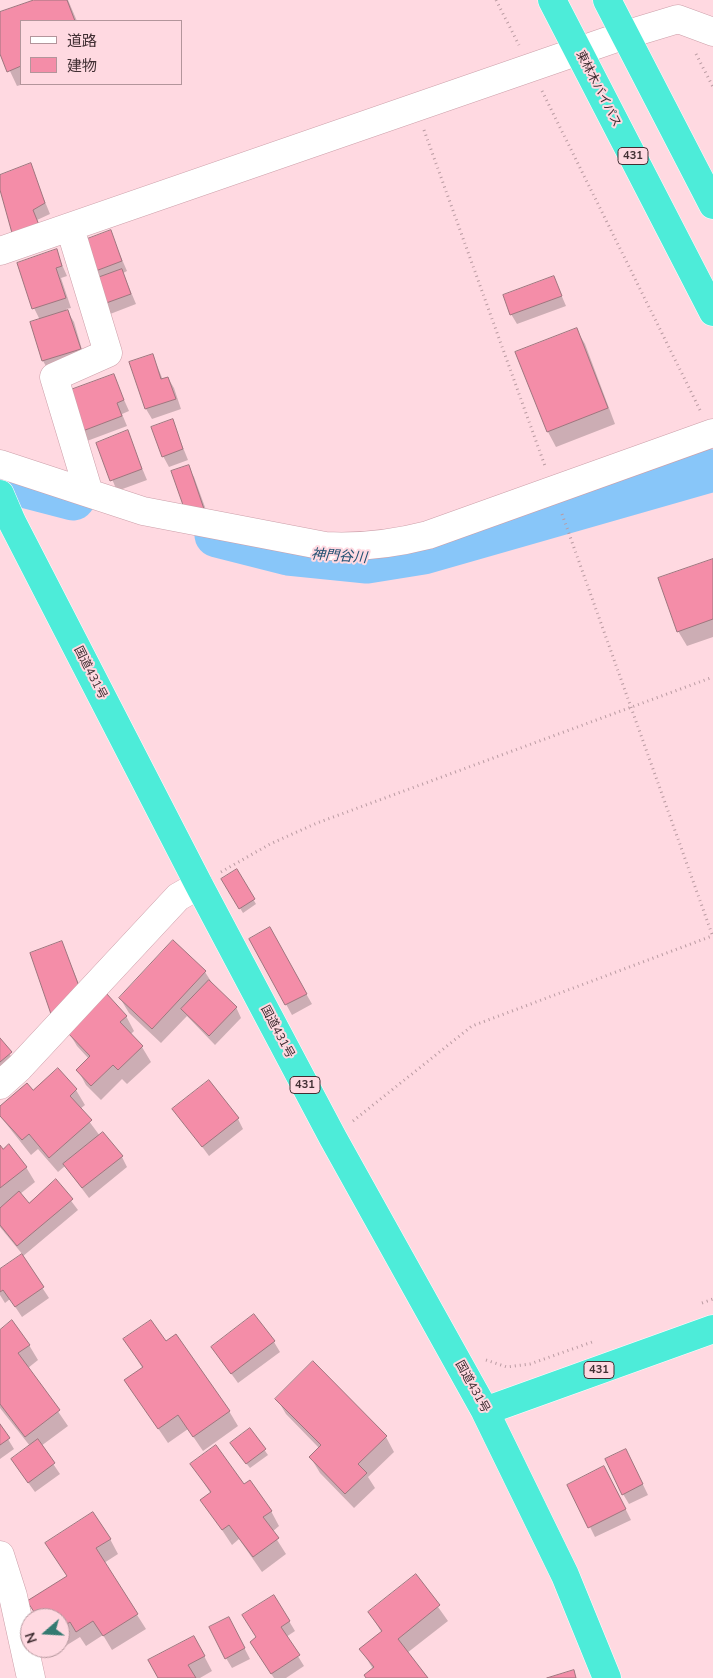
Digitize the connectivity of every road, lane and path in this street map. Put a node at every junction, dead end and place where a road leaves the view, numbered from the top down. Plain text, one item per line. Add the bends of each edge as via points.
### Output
1 (496, 0) edge
2 (552, 0) edge
3 (607, 0) edge
4 (713, 32) edge
5 (626, 35) junction
6 (580, 52) junction
7 (531, 69) junction
8 (416, 108) junction
9 (713, 205) edge
10 (70, 228) junction
11 (0, 251) edge
12 (713, 312) edge
13 (712, 433) edge
14 (0, 464) edge
15 (554, 490) junction
16 (89, 493) junction
17 (0, 494) edge
18 (713, 677) edge
19 (631, 706) junction
20 (199, 885) junction
21 (713, 936) edge
22 (0, 1085) edge
23 (333, 1138) junction
24 (713, 1299) edge
25 (695, 1305) dead end
26 (713, 1329) edge
27 (603, 1338) dead end
28 (484, 1359) dead end
29 (485, 1410) junction
30 (0, 1555) edge
31 (31, 1678) edge
32 (607, 1678) edge

1 - 7 path
2 - 6 highway, 東林木バイパス / 431
3 - 5 highway
4 - 5 street via 678,19
5 - 6 street
5 - 9 highway
6 - 7 street
6 - 12 highway, 東林木バイパス / 431
7 - 8 street
7 - 13 path
8 - 10 street
8 - 15 path
10 - 11 street
10 - 16 street via 108,353 54,377
13 - 15 street
14 - 16 street
15 - 16 street via 428,535 355,548 325,546 143,511
15 - 19 path
17 - 20 highway, 国道431号 / 431
18 - 19 path
19 - 20 path via 317,823 270,844
19 - 21 path
20 - 22 street via 178,897
20 - 23 highway, 国道431号 / 431
21 - 23 path via 472,1026
23 - 29 highway, 国道431号 / 431
24 - 25 path
26 - 29 highway, 431
27 - 28 path via 530,1364 507,1367
29 - 32 highway, 国道431号 / 431 via 565,1575
30 - 31 street via 13,1596

